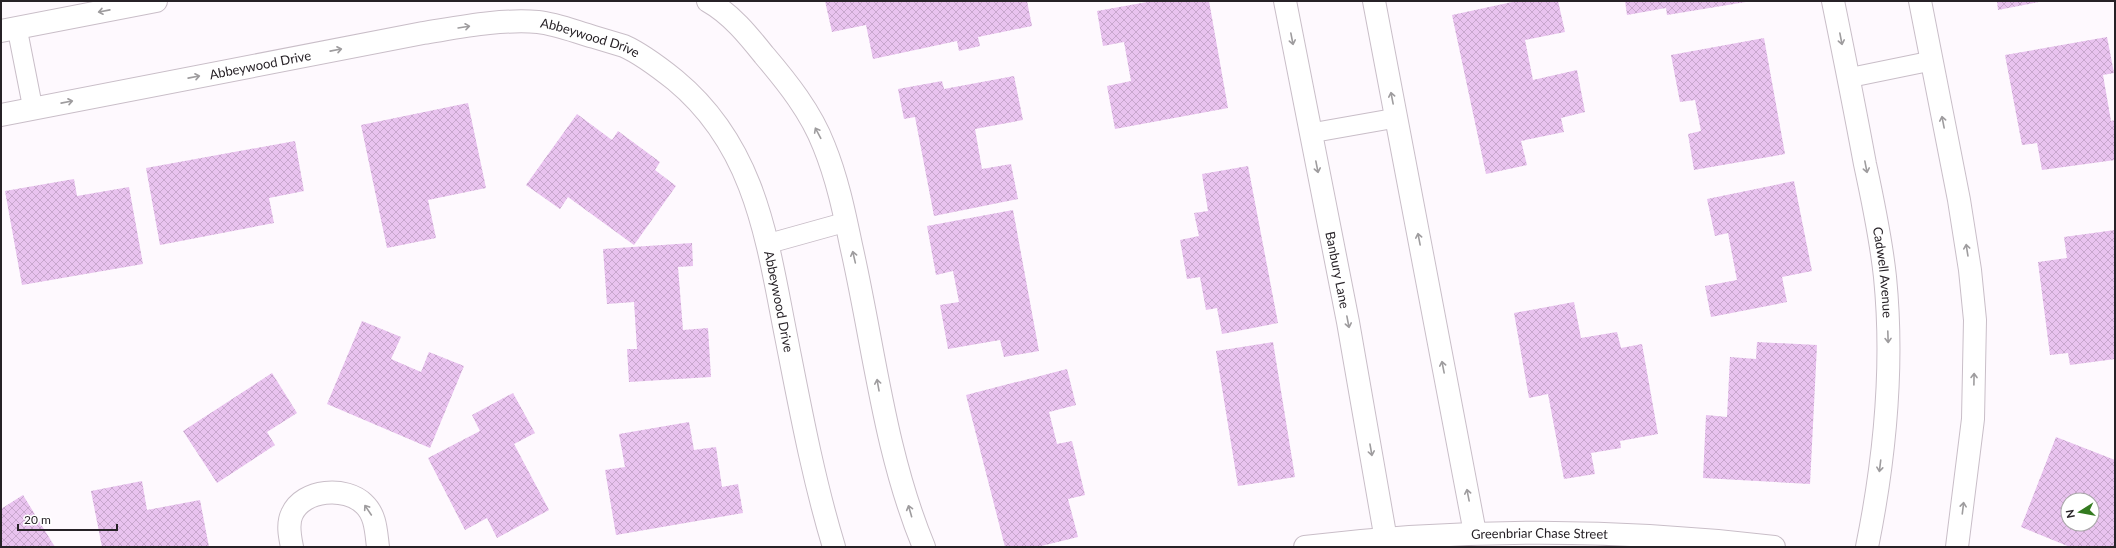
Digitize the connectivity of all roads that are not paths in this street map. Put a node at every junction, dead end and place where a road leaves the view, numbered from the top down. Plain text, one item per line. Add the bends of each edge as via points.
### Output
1 (156, 1) edge
2 (708, 1) edge
3 (1285, 1) edge
4 (1374, 1) edge
5 (1833, 1) edge
6 (1920, 1) edge
7 (733, 9) edge
8 (9, 30) edge
9 (1931, 61) junction
10 (1848, 78) junction
11 (33, 109) junction
12 (1, 115) edge
13 (1396, 118) junction
14 (1311, 133) junction
15 (846, 222) junction
16 (767, 244) junction
17 (1475, 533) junction
18 (1386, 540) junction
19 (292, 547) edge
20 (378, 547) edge
21 (834, 547) edge
22 (924, 547) edge
23 (1305, 547) edge
24 (1774, 547) edge
25 (1867, 547) edge
26 (1957, 547) edge

1 -> 8 street
2 - 7 street
3 -> 14 street, Banbury Lane
13 -> 4 street
5 -> 10 street, Cadwell Avenue
6 - 9 street
15 -> 7 street via 839,187 824,144 804,107
8 - 11 lane
9 - 10 lane
26 -> 9 street via 1973,420 1975,320 1960,208
10 -> 25 street, Cadwell Avenue via 1876,220 1885,275 1887,308 1889,390 1874,514
11 - 12 street, Abbeywood Drive
11 -> 16 street, Abbeywood Drive via 423,33 507,22 540,22 625,47 660,68 687,90 710,114 728,139 743,167
13 - 14 lane
17 -> 13 street
14 -> 18 street, Banbury Lane via 1348,322
15 - 16 lane
22 -> 15 street via 912,518 883,409 863,297
16 - 21 street, Abbeywood Drive via 812,468
17 - 18 street, Greenbriar Chase Street
17 - 24 street, Greenbriar Chase Street via 1615,533 1707,539
18 - 23 street, Greenbriar Chase Street
20 -> 19 street via 374,518 364,504 348,495 334,492 302,501 292,514 289,526

